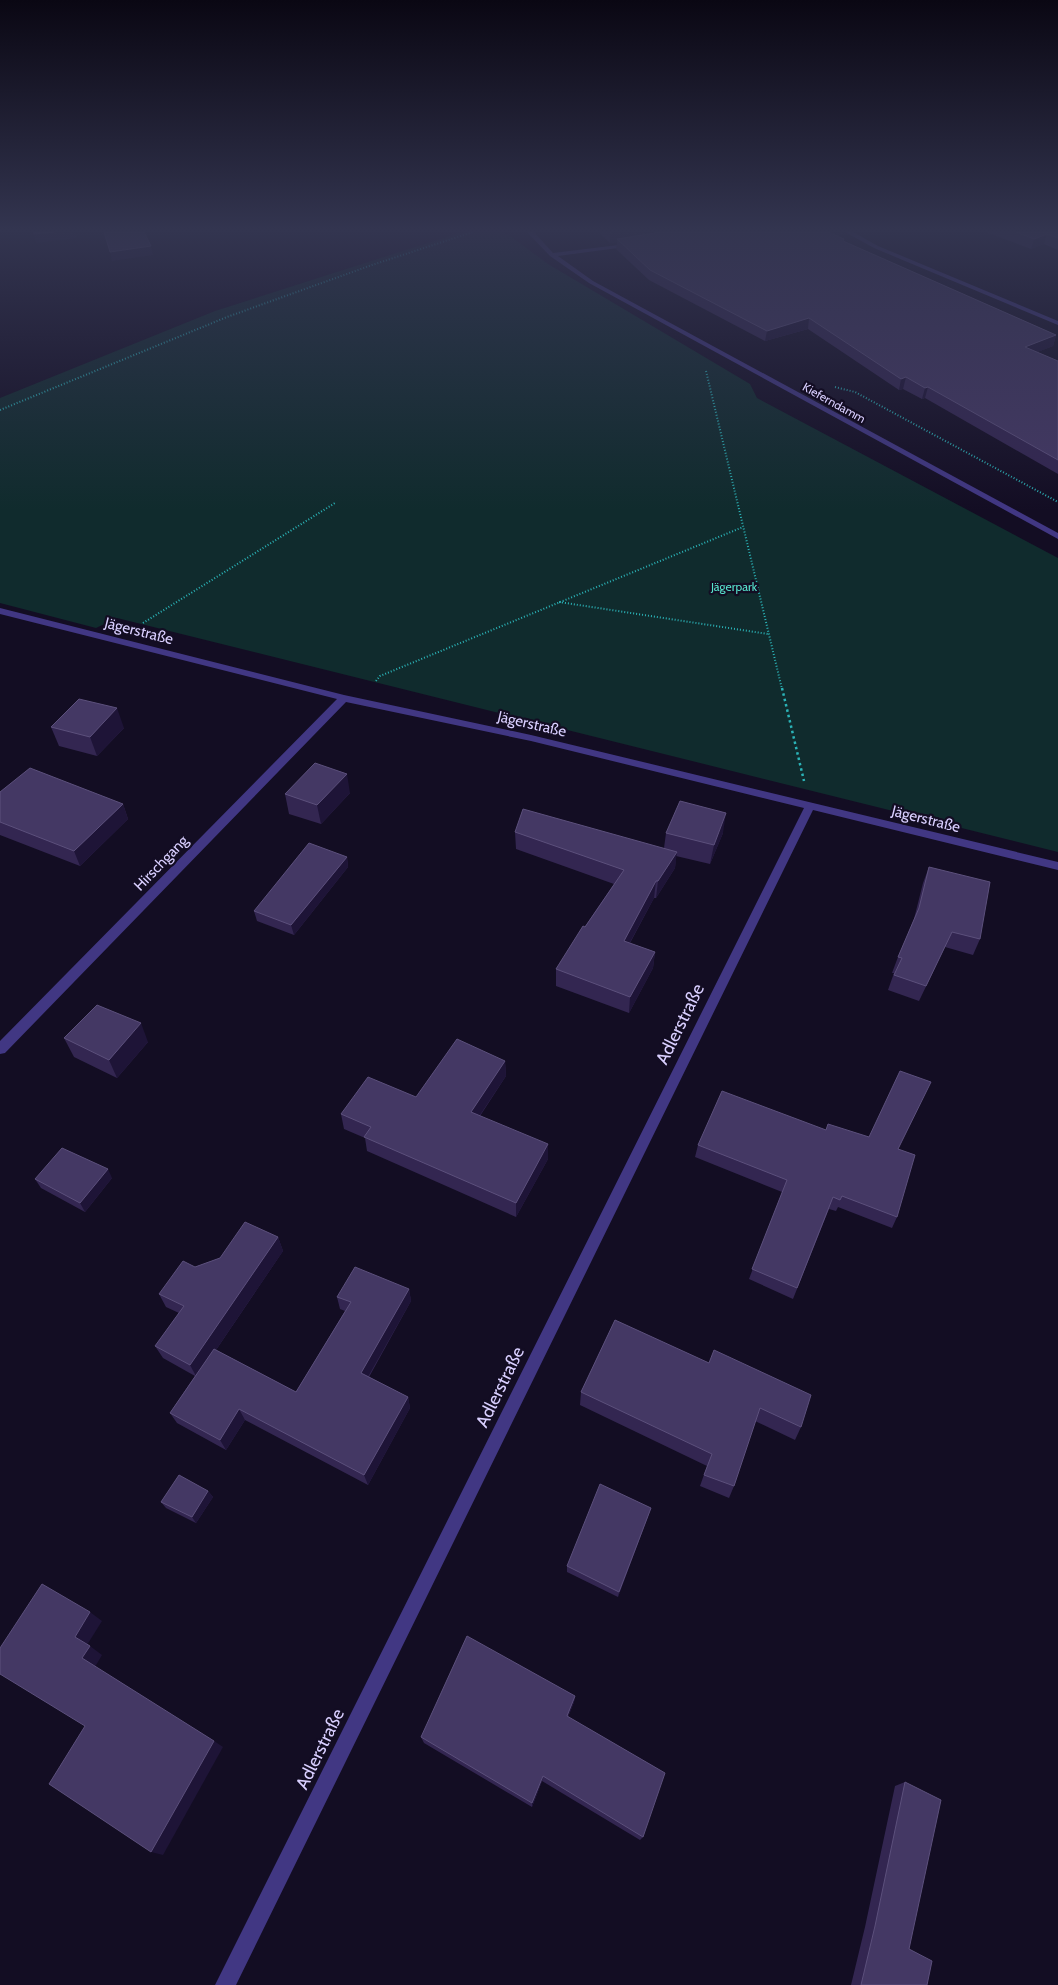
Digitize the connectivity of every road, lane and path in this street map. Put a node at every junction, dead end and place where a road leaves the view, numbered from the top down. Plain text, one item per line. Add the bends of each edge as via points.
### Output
1 (208, 325) edge
2 (668, 325) edge
3 (728, 358) junction
4 (0, 410) edge
5 (335, 503) dead end
6 (743, 527) junction
7 (1058, 536) edge
8 (558, 602) junction
9 (0, 611) edge
10 (768, 634) junction
11 (119, 642) junction
12 (344, 698) junction
13 (360, 702) junction
14 (810, 806) junction
15 (1058, 866) edge
16 (0, 1049) edge
17 (225, 1985) edge

1 - 4 path
2 - 3 street, Kieferndamm
3 - 6 path via 711,355 704,360
3 - 7 street, Kieferndamm
5 - 11 path via 158,612
6 - 8 path
6 - 10 path
8 - 10 path
8 - 13 path via 380,676
9 - 11 street, Jägerstraße
10 - 14 path
11 - 12 street, Jägerstraße
12 - 13 street, Jägerstraße
12 - 16 street, Hirschgang
13 - 14 street, Jägerstraße via 531,738
14 - 15 street, Jägerstraße
14 - 17 street, Adlerstraße

